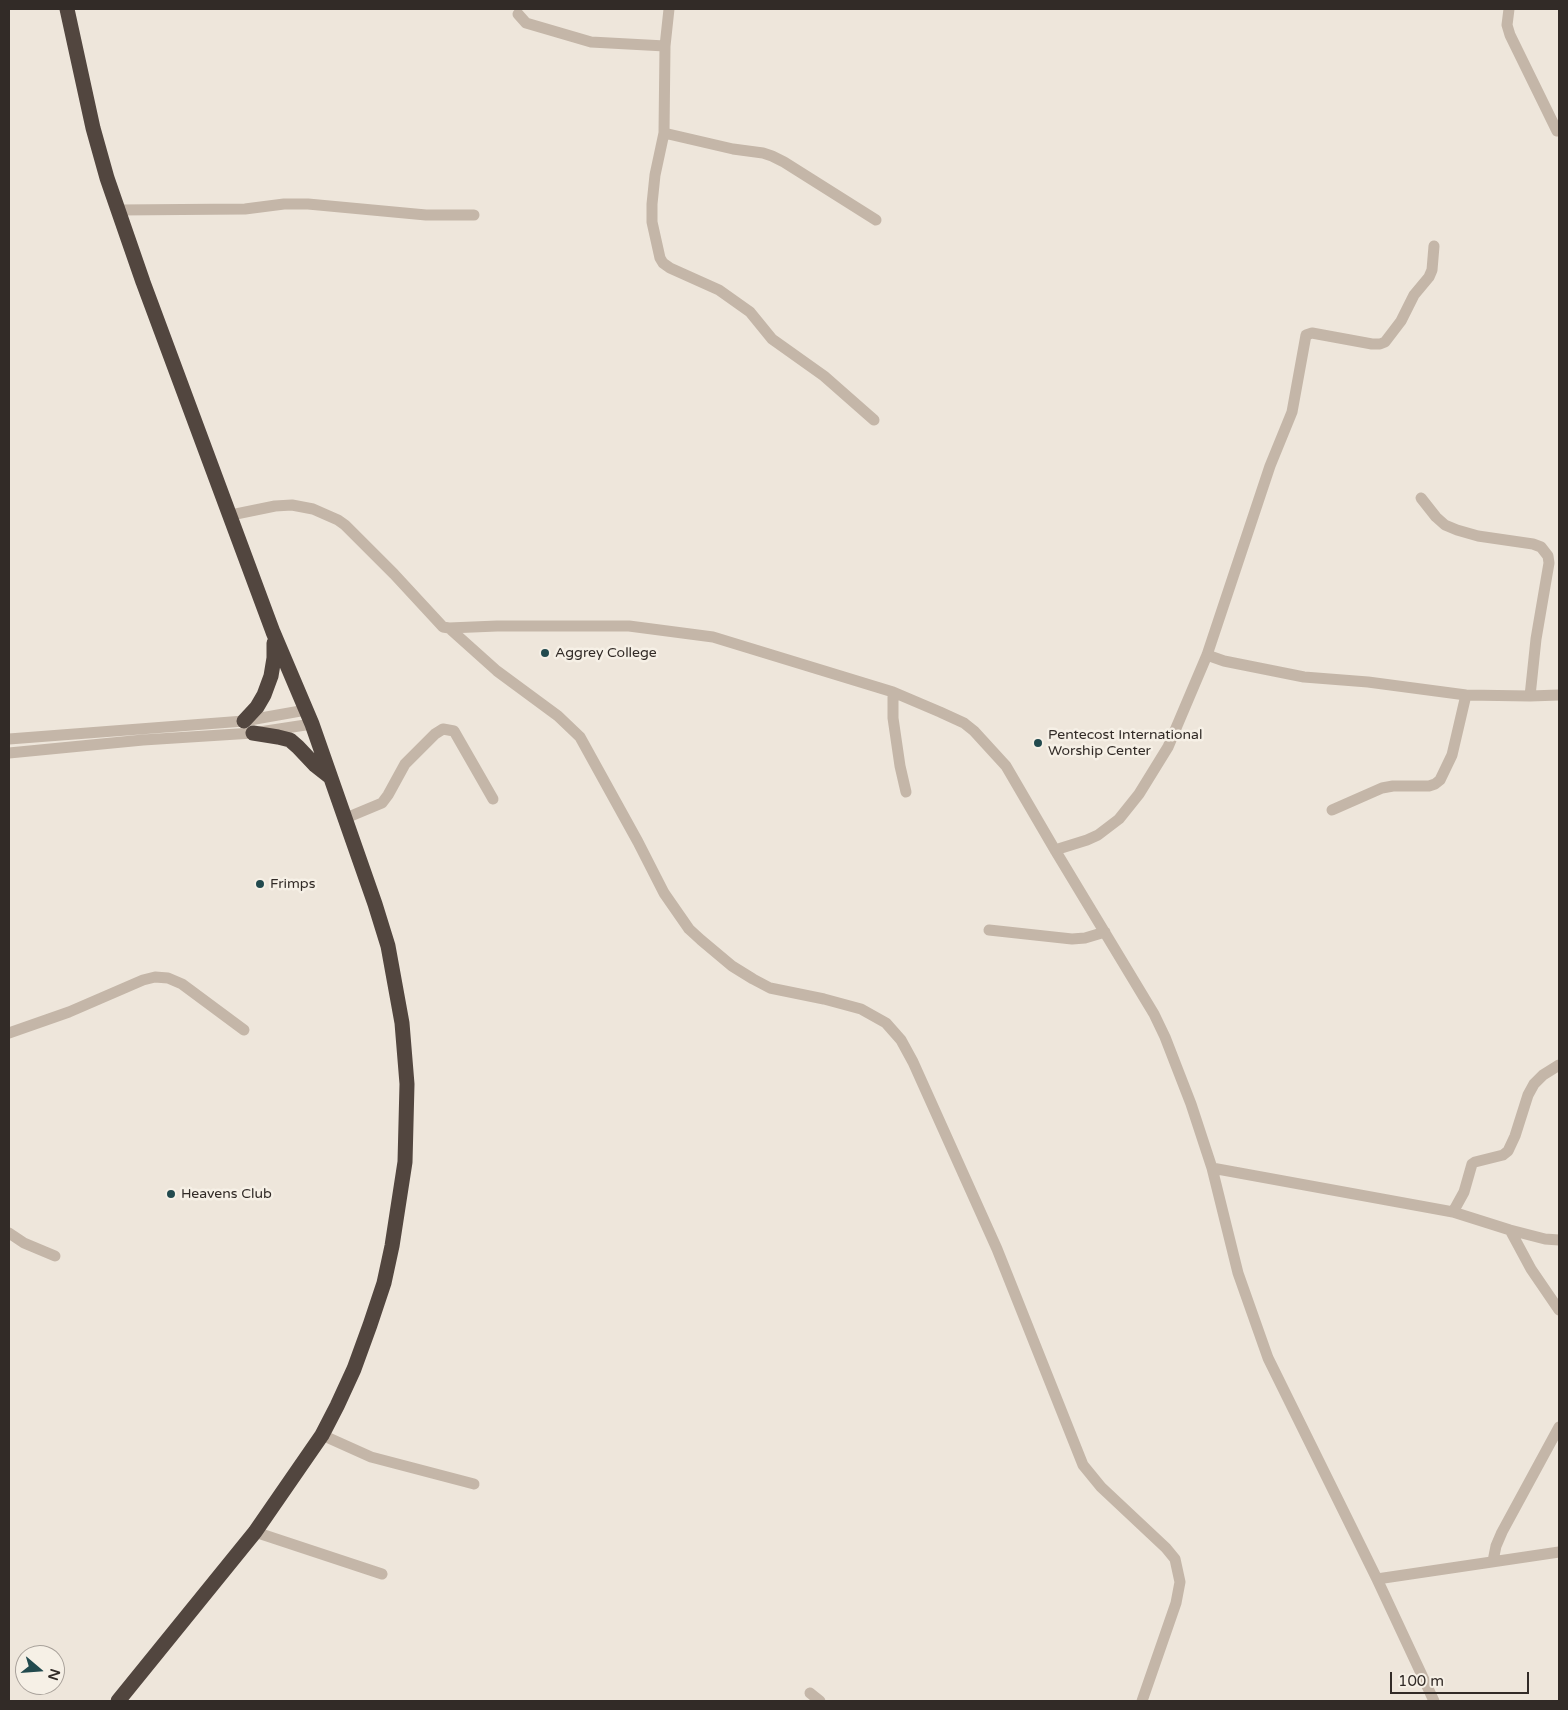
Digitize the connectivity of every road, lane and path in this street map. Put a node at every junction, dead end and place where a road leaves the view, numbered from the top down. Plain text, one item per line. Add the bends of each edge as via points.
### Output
1 (67, 9) edge
2 (669, 9) edge
3 (1509, 9) edge
4 (518, 14) dead end
5 (665, 46) junction
6 (1557, 131) dead end
7 (664, 133) junction
8 (119, 210) junction
9 (474, 215) dead end
10 (876, 220) dead end
11 (1434, 246) dead end
12 (874, 420) dead end
13 (1421, 498) dead end
14 (231, 515) junction
15 (449, 628) junction
16 (273, 632) junction
17 (1207, 655) junction
18 (893, 692) junction
19 (1466, 695) junction
20 (1559, 695) edge
21 (1530, 696) junction
22 (309, 717) junction
23 (244, 720) junction
24 (253, 733) junction
25 (9, 740) edge
26 (9, 753) edge
27 (330, 777) junction
28 (906, 792) dead end
29 (493, 799) dead end
30 (1332, 810) dead end
31 (346, 818) junction
32 (1055, 850) junction
33 (989, 930) dead end
34 (1105, 932) junction
35 (244, 1030) dead end
36 (9, 1033) edge
37 (1559, 1065) edge
38 (1212, 1168) junction
39 (1453, 1212) junction
40 (1510, 1230) junction
41 (9, 1233) edge
42 (1559, 1240) edge
43 (56, 1256) dead end
44 (1559, 1310) edge
45 (1559, 1427) edge
46 (322, 1436) junction
47 (474, 1484) dead end
48 (255, 1532) junction
49 (1559, 1552) edge
50 (1493, 1561) junction
51 (382, 1574) dead end
52 (1377, 1579) junction
53 (810, 1693) dead end
54 (118, 1701) edge
55 (820, 1701) edge
56 (1142, 1701) edge
57 (1434, 1701) edge

1 - 8 highway via 93,128
2 - 5 street
3 - 6 street via 1507,25 1510,35
4 - 5 street via 526,23 591,42
5 - 7 street
7 - 10 street via 772,156
7 - 12 street via 652,204 656,240 663,263 719,290 750,312 772,339 824,376
8 - 9 street via 245,209 308,204
8 - 14 highway
11 - 17 street via 1429,277 1414,295 1402,322 1385,342 1372,344 1312,332 1306,335 1292,412 1270,466
13 - 21 street via 1445,525 1478,536 1533,544 1541,547 1548,556
14 - 15 street via 292,505 313,509 338,520 394,574 439,624
14 - 16 highway
15 - 18 street via 629,626 676,632 730,641
15 - 56 street via 580,737 664,892 685,924 701,940 732,966 770,988 861,1009 886,1023 901,1040 997,1249 1083,1465 1101,1487 1175,1559 1180,1582 1176,1603
16 - 22 highway
16 - 23 highway via 271,676 257,707
17 - 19 street via 1304,677
17 - 32 street via 1172,740 1139,794 1119,819 1098,835
18 - 28 street via 893,718
18 - 32 street via 940,712 974,732 1006,766
19 - 21 street
19 - 30 street via 1452,755 1440,780 1429,786 1382,788
20 - 21 street
22 - 23 street
22 - 24 street
22 - 27 highway
23 - 25 street
24 - 26 street
24 - 27 highway via 290,740
27 - 31 highway
29 - 31 street via 454,731 443,729 405,764 382,803
31 - 46 highway via 388,946 402,1022 407,1110 404,1162 384,1283 354,1369
32 - 34 street
33 - 34 street via 1072,939
34 - 38 street via 1165,1037
35 - 36 street via 182,984 168,978 155,978
37 - 39 street via 1543,1075 1528,1094 1508,1151 1472,1164 1464,1192
38 - 39 street
38 - 52 street via 1238,1273 1268,1358
39 - 40 street
40 - 42 street
40 - 44 street via 1531,1270
41 - 43 street
45 - 50 street via 1502,1532
46 - 47 street via 371,1458
46 - 48 highway
48 - 51 street
48 - 54 highway
49 - 50 street
50 - 52 street
52 - 57 street
53 - 55 street

